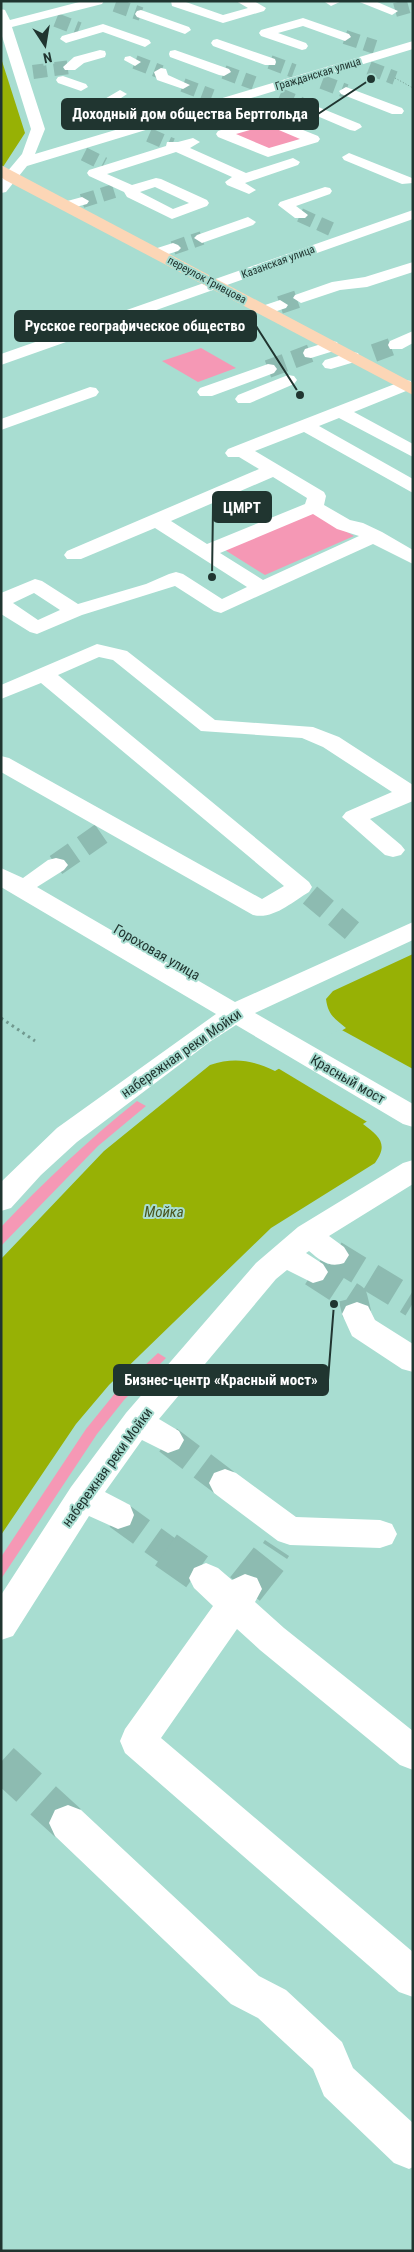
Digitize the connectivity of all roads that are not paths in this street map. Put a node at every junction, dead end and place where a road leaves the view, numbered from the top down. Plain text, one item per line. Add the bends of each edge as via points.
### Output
1 (98, 1) edge
2 (198, 1) edge
3 (242, 1) edge
4 (363, 1) edge
5 (141, 14) tunnel mouth
6 (43, 16) junction
7 (371, 18) tunnel mouth
8 (4, 19) edge
9 (56, 20) tunnel mouth
10 (185, 30) dead end
11 (325, 30) junction
12 (345, 37) tunnel mouth
13 (66, 39) tunnel mouth
14 (288, 41) junction
15 (145, 43) tunnel mouth
16 (217, 43) dead end
17 (413, 45) edge
18 (302, 46) dead end
19 (375, 47) tunnel mouth
20 (389, 52) junction
21 (100, 54) dead end
22 (175, 54) tunnel mouth
23 (270, 62) tunnel mouth
24 (70, 67) tunnel mouth
25 (294, 71) tunnel mouth
26 (161, 72) tunnel mouth
27 (224, 72) tunnel mouth
28 (86, 73) dead end
29 (26, 76) junction
30 (308, 77) junction
31 (322, 82) tunnel mouth
32 (254, 83) tunnel mouth
33 (40, 84) tunnel mouth
34 (183, 84) tunnel mouth
35 (80, 87) dead end
36 (267, 89) junction
37 (346, 91) tunnel mouth
38 (280, 95) tunnel mouth
39 (212, 96) tunnel mouth
40 (226, 102) junction
41 (301, 104) tunnel mouth
42 (203, 108) junction
43 (397, 111) dead end
44 (217, 114) tunnel mouth
45 (150, 115) tunnel mouth
46 (164, 120) junction
47 (244, 126) joint
48 (355, 126) dead end
49 (38, 129) junction
50 (136, 129) junction
51 (149, 135) tunnel mouth
52 (193, 142) dead end
53 (175, 146) junction
54 (78, 150) junction
55 (349, 157) dead end
56 (293, 162) dead end
57 (22, 163) junction
58 (4, 176) edge
59 (407, 181) dead end
60 (123, 189) dead end
61 (257, 191) junction
62 (325, 191) dead end
63 (82, 201) tunnel mouth
64 (285, 205) junction
65 (65, 206) junction
66 (413, 214) edge
67 (300, 215) tunnel mouth
68 (248, 222) dead end
69 (332, 228) tunnel mouth
70 (349, 236) junction
71 (202, 238) tunnel mouth
72 (173, 248) tunnel mouth
73 (156, 253) junction
74 (413, 267) edge
75 (216, 284) junction
76 (301, 298) tunnel mouth
77 (413, 336) edge
78 (396, 345) tunnel mouth
79 (331, 346) junction
80 (312, 353) tunnel mouth
81 (374, 353) tunnel mouth
82 (354, 358) junction
83 (1, 360) edge
84 (331, 364) tunnel mouth
85 (268, 369) tunnel mouth
86 (288, 380) tunnel mouth
87 (409, 387) edge
88 (90, 392) dead end
89 (206, 392) dead end
90 (244, 399) dead end
91 (340, 411) junction
92 (1, 425) edge
93 (305, 425) junction
94 (413, 452) edge
95 (413, 461) edge
96 (274, 470) junction
97 (386, 471) junction
98 (413, 487) edge
99 (314, 507) junction
100 (156, 520) junction
101 (375, 536) junction
102 (205, 552) junction
103 (74, 555) dead end
104 (413, 558) edge
105 (262, 588) junction
106 (2, 605) edge
107 (75, 611) junction
108 (43, 674) junction
109 (1, 693) edge
110 (1, 763) edge
111 (411, 794) edge
112 (393, 850) dead end
113 (1, 860) edge
114 (56, 865) tunnel mouth
115 (1, 876) edge
116 (34, 880) junction
117 (413, 930) edge
118 (242, 1009) junction
119 (306, 1047) joint
120 (409, 1106) edge
121 (413, 1170) edge
122 (1, 1200) edge
123 (308, 1235) junction
124 (284, 1254) junction
125 (357, 1314) tunnel mouth
126 (413, 1360) edge
127 (136, 1422) junction
128 (168, 1440) tunnel mouth
129 (225, 1483) tunnel mouth
130 (83, 1497) junction
131 (118, 1515) tunnel mouth
132 (380, 1534) dead end
133 (206, 1578) tunnel mouth
134 (240, 1597) junction
135 (1, 1625) edge
136 (413, 1753) edge
137 (68, 1823) tunnel mouth
138 (413, 1978) edge
139 (409, 2148) dead end

1 - 6 street
2 - 3 street via 180,4 222,19 260,8
4 - 7 street via 394,10
5 - 10 street
6 - 8 street
6 - 9 street
8 - 29 street
11 - 12 street
11 - 14 street
11 - 14 street via 303,22 266,33
13 - 15 street via 83,31 103,28
14 - 18 street
16 - 23 street
17 - 20 street, Гражданская улица
19 - 20 street
20 - 30 street, Гражданская улица
21 - 24 street via 79,60
22 - 27 street
25 - 30 street
26 - 34 street via 162,77
28 - 35 street via 58,81
29 - 33 street
29 - 49 street
30 - 31 street
30 - 36 street, Гражданская улица
32 - 36 street
36 - 38 street
36 - 40 street, Гражданская улица
37 - 43 street
39 - 40 street
40 - 42 street, Гражданская улица
41 - 48 street
42 - 44 street
42 - 46 street, Гражданская улица
45 - 46 street
46 - 50 street, Гражданская улица
47 - 47 street via 268,120 313,139 268,153 223,134
49 - 54 street
49 - 57 street via 36,141
50 - 51 street
50 - 54 street, Гражданская улица
52 - 53 street
53 - 60 street via 94,173
53 - 61 street
54 - 57 street, Гражданская улица
55 - 59 street
56 - 61 street
57 - 58 street
58 - 65 main road, переулок Гривцова
61 - 64 street
62 - 64 street
63 - 65 street
64 - 67 street
65 - 73 main road, переулок Гривцова
66 - 70 street, Казанская улица
68 - 71 street
69 - 70 street
70 - 75 street, Казанская улица
72 - 73 street
73 - 75 main road, переулок Гривцова
74 - 76 street via 367,282 338,285
75 - 79 main road, переулок Гривцова via 273,308
75 - 83 street, Казанская улица
77 - 78 street
79 - 80 street
79 - 82 main road, переулок Гривцова
81 - 82 street
82 - 84 street
82 - 87 main road, переулок Гривцова
85 - 89 street
86 - 90 street
87 - 91 street
88 - 92 street
91 - 93 street
91 - 94 street
93 - 96 street via 237,452
93 - 97 street
95 - 97 street
96 - 99 street via 317,496
96 - 100 street
97 - 98 street
99 - 101 street via 344,525
99 - 102 street
100 - 102 street
100 - 103 street
101 - 104 street
101 - 105 street
102 - 105 street
105 - 107 street via 221,607 176,578
106 - 107 street via 37,628
106 - 107 street via 8,597 35,585
108 - 109 street
108 - 110 street via 305,891 262,909 109,829
108 - 111 street via 97,650 120,655 209,726 306,732 330,742
111 - 112 street via 354,817
113 - 116 street, Гороховая улица
114 - 116 street
115 - 118 street, Гороховая улица
116 - 118 street, Гороховая улица
117 - 118 street, набережная реки Мойки via 364,941
118 - 119 street, Гороховая улица
118 - 122 street, набережная реки Мойки via 67,1135
119 - 120 street, Красный мост
121 - 123 street, набережная реки Мойки
123 - 124 street, набережная реки Мойки
123 - 124 street via 323,1263
124 - 127 street, набережная реки Мойки
125 - 126 street via 363,1328
127 - 128 street
127 - 130 street, набережная реки Мойки
129 - 132 street via 283,1540
130 - 131 street
130 - 135 street, набережная реки Мойки
133 - 134 street
134 - 136 street via 272,1639
134 - 138 street via 138,1741
137 - 139 street via 245,1990 272,2004 328,2056 338,2082

